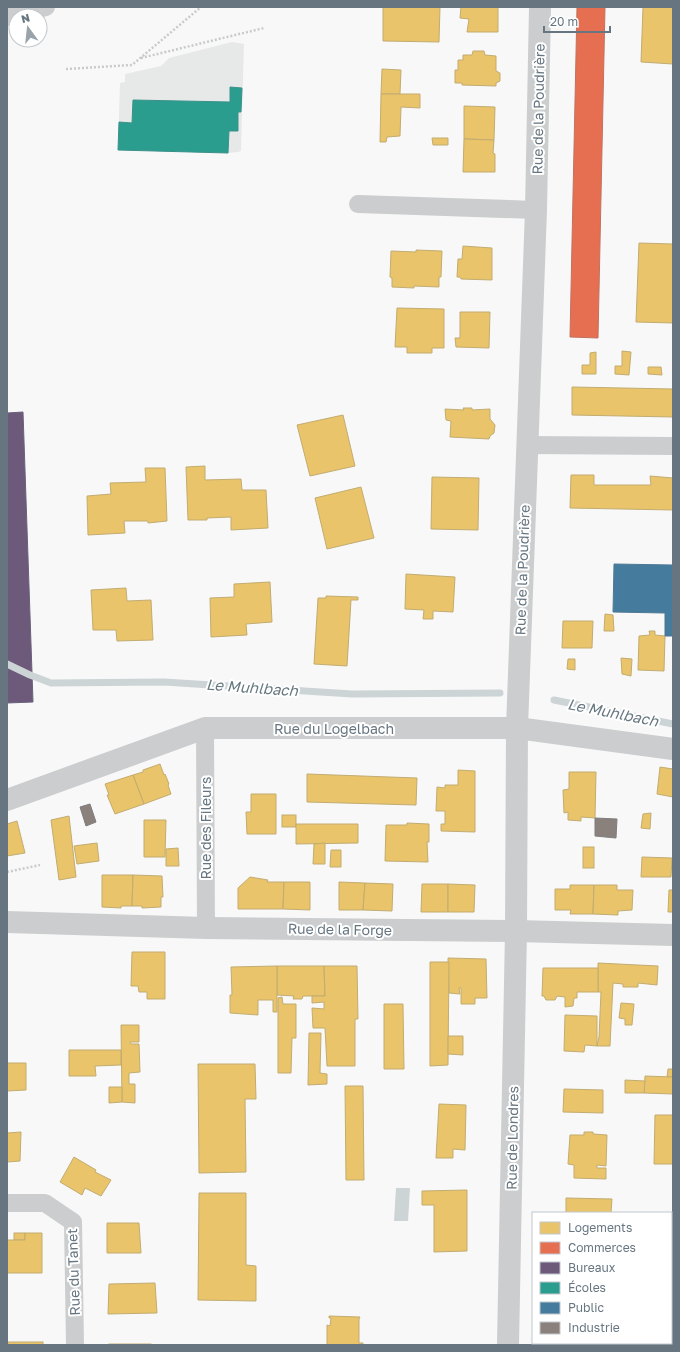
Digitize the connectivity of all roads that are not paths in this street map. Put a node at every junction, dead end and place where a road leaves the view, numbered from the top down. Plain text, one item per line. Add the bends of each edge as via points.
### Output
1 (46, 7) edge
2 (540, 7) edge
3 (7, 17) edge
4 (358, 204) dead end
5 (536, 210) junction
6 (527, 445) junction
7 (673, 446) edge
8 (205, 728) junction
9 (517, 728) junction
10 (673, 749) edge
11 (7, 800) edge
12 (7, 922) edge
13 (206, 928) junction
14 (516, 931) junction
15 (673, 935) edge
16 (7, 1203) edge
17 (75, 1345) edge
18 (508, 1345) edge

1 - 3 street
2 - 5 street, Rue de la Poudrière
4 - 5 street
5 - 6 street, Rue de la Poudrière
6 - 7 street
6 - 9 street, Rue de la Poudrière
8 - 9 street, Rue du Logelbach
8 - 11 street, Rue du Logelbach
8 - 13 street, Rue des Fileurs
9 - 10 street, Rue du Logelbach
9 - 14 street, Rue de la Poudrière
12 - 13 street, Rue de la Forge
13 - 14 street, Rue de la Forge
14 - 15 street, Rue de la Forge
14 - 18 street, Rue de Londres
16 - 17 street, Rue du Tanet via 45,1203 73,1222

